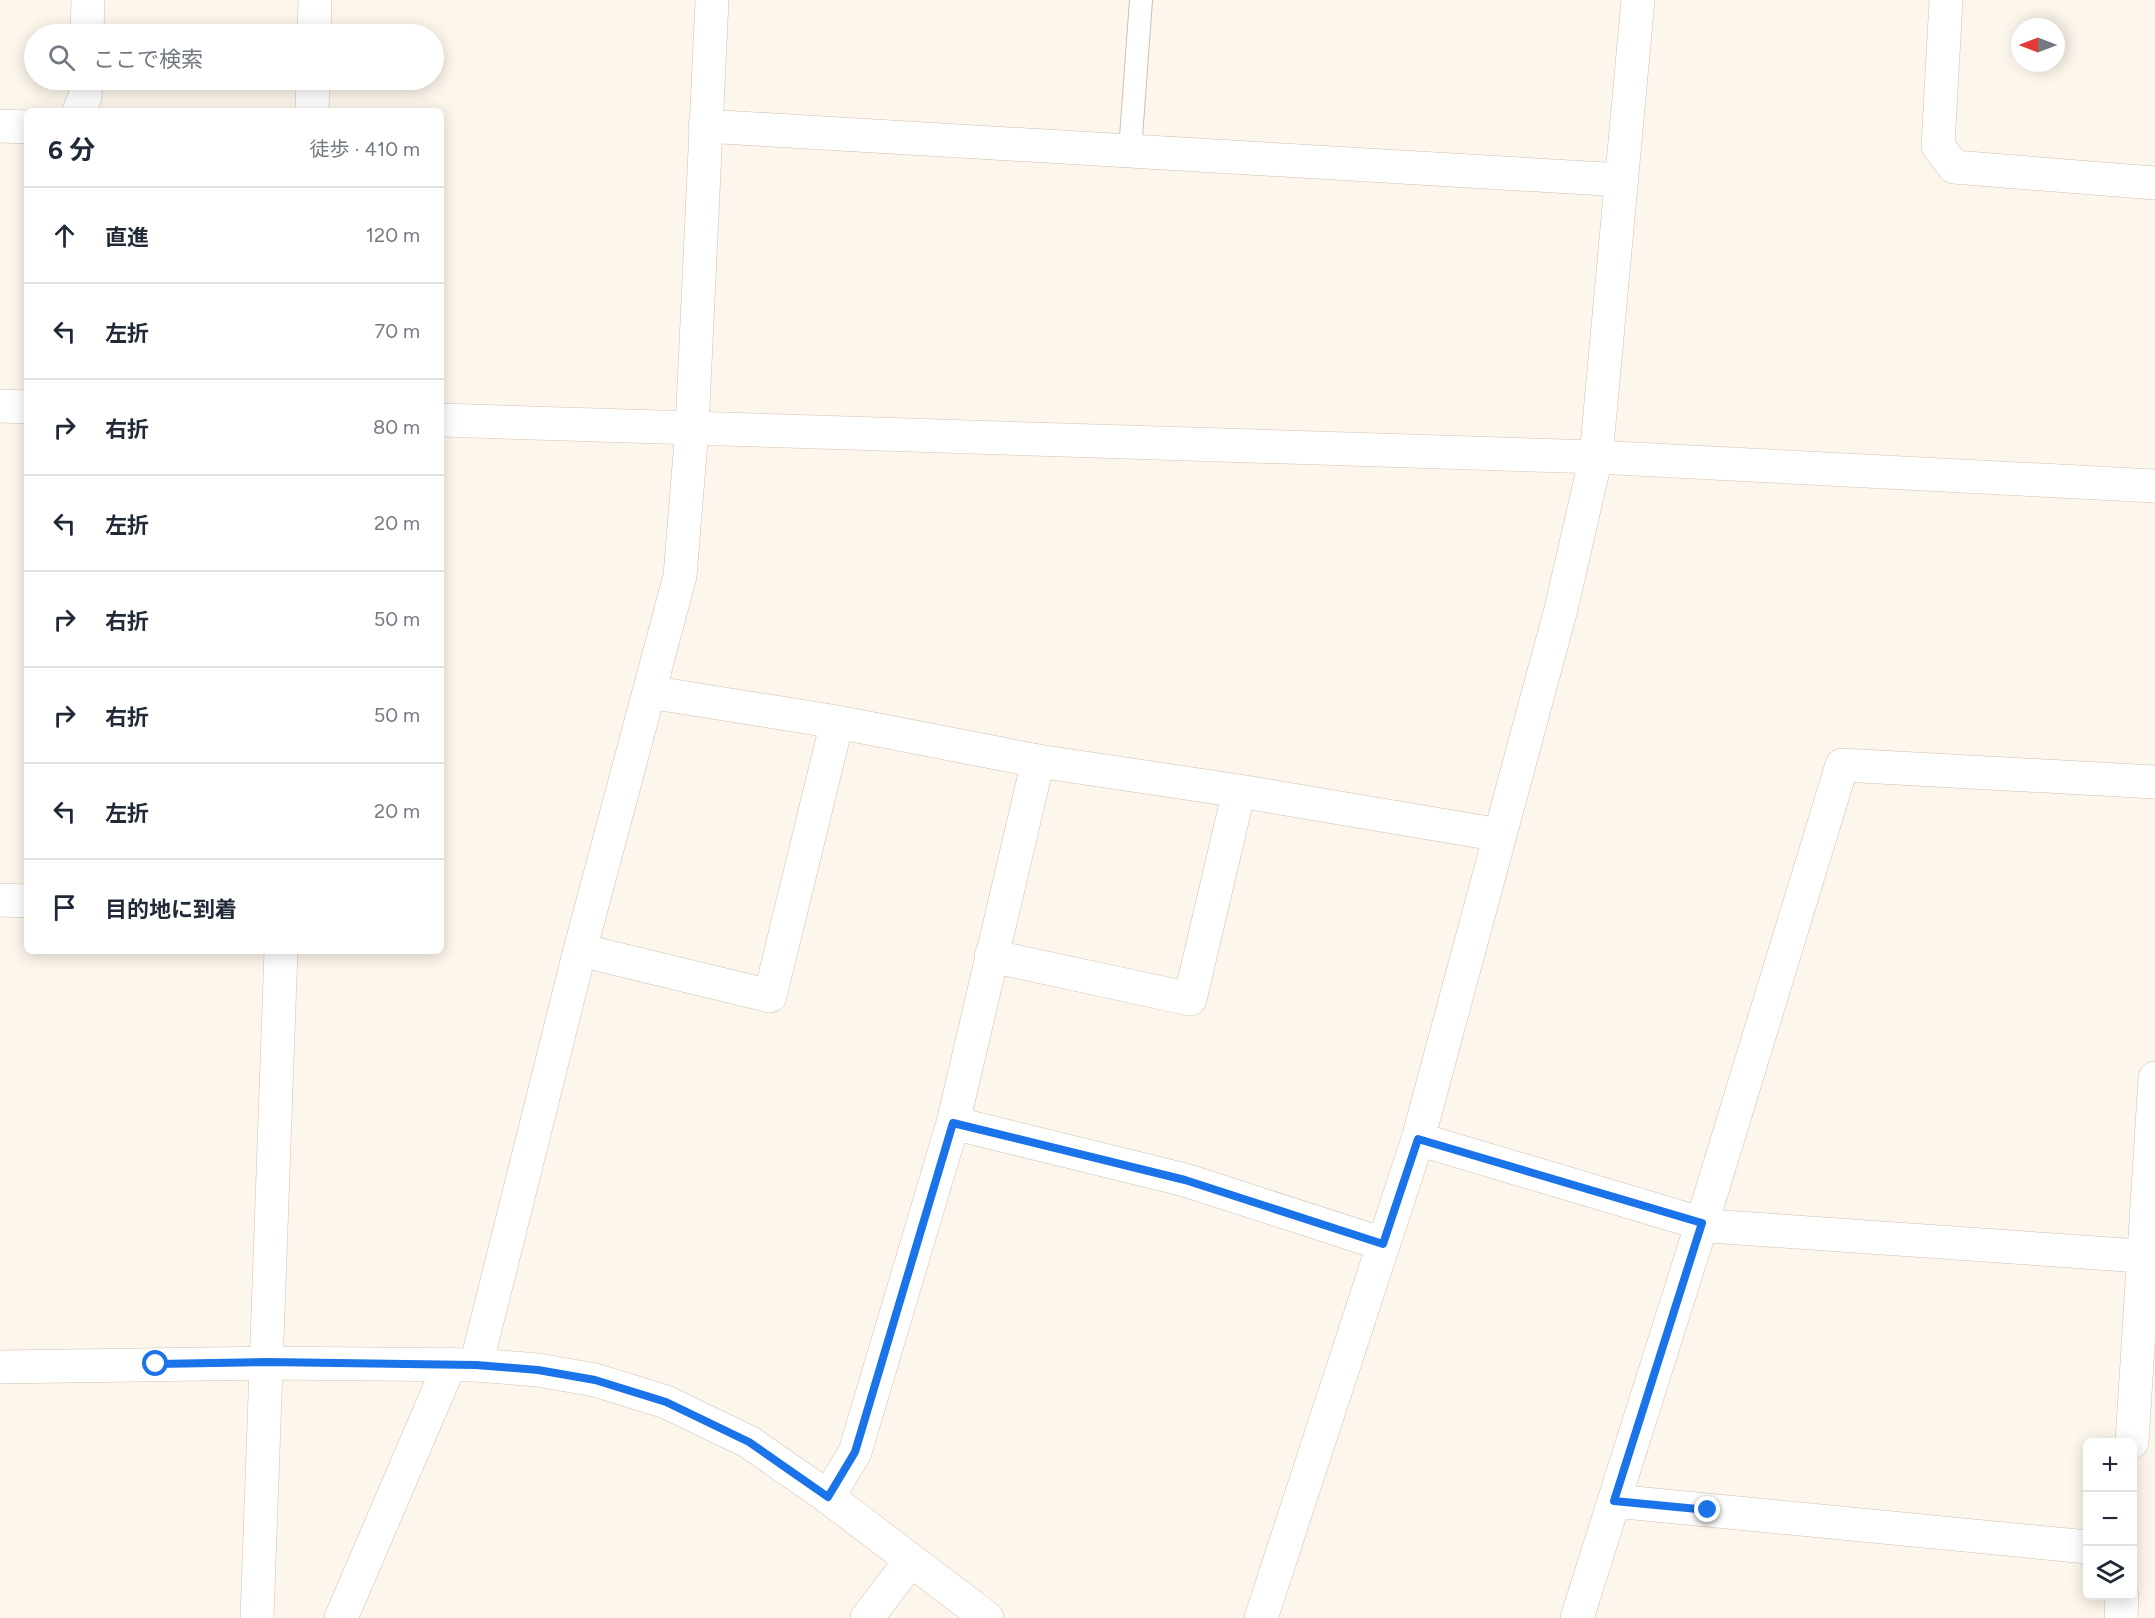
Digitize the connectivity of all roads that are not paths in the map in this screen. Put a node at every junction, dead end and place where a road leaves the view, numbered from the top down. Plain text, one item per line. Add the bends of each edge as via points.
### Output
1 (88, 0) edge
2 (315, 0) edge
3 (712, 0) edge
4 (1141, 0) edge
5 (1638, 0) edge
6 (1946, 0) edge
7 (87, 24) edge
8 (314, 24) edge
9 (85, 90) edge
10 (313, 90) edge
11 (80, 108) edge
12 (312, 108) edge
13 (0, 126) edge
14 (705, 126) junction
15 (24, 127) edge
16 (1130, 151) junction
17 (1622, 180) junction
18 (2155, 183) edge
19 (0, 406) edge
20 (24, 407) edge
21 (444, 420) edge
22 (692, 429) junction
23 (1596, 457) junction
24 (2155, 486) edge
25 (649, 692) junction
26 (837, 723) junction
27 (1038, 761) junction
28 (2155, 782) edge
29 (1239, 791) junction
30 (1500, 836) junction
31 (0, 900) edge
32 (24, 901) edge
33 (580, 950) junction
34 (281, 954) edge
35 (991, 956) junction
36 (2155, 1078) edge
37 (953, 1123) junction
38 (1418, 1139) junction
39 (1702, 1223) junction
40 (1383, 1244) junction
41 (2150, 1256) edge
42 (267, 1362) junction
43 (463, 1364) junction
44 (0, 1367) edge
45 (2132, 1438) edge
46 (828, 1497) junction
47 (1614, 1501) junction
48 (2083, 1546) edge
49 (911, 1560) junction
50 (2122, 1600) edge
51 (257, 1618) edge
52 (341, 1618) edge
53 (867, 1618) edge
54 (987, 1618) edge
55 (1261, 1618) edge
56 (1577, 1618) edge
57 (2121, 1618) edge

1 - 7 street
2 - 8 street
3 - 14 street
4 - 16 lane
5 - 17 street
6 - 18 street via 1938,146 1954,167
9 - 11 street
10 - 12 street
13 - 15 street
14 - 16 street
14 - 22 street
16 - 17 street
17 - 23 street
19 - 20 street
21 - 22 street
22 - 23 street
22 - 25 street via 680,576
23 - 24 street
23 - 30 street via 1561,609
25 - 26 street
25 - 33 street
26 - 27 street
26 - 33 street via 770,996
27 - 29 street
27 - 35 street
28 - 39 street via 1842,765
29 - 30 street
29 - 35 street via 1190,999
30 - 38 street
31 - 32 street
33 - 43 street
34 - 42 street
35 - 37 street
36 - 41 street
37 - 40 street via 1185,1180
37 - 46 street via 855,1452
38 - 39 street
38 - 40 street
39 - 41 street
39 - 47 street
40 - 55 street
41 - 45 street
42 - 43 street
42 - 44 street
42 - 51 street
43 - 46 street via 538,1370 595,1380 666,1402 749,1442
43 - 52 street
46 - 49 street
47 - 48 street
47 - 56 street
49 - 53 street
49 - 54 street
50 - 57 street

